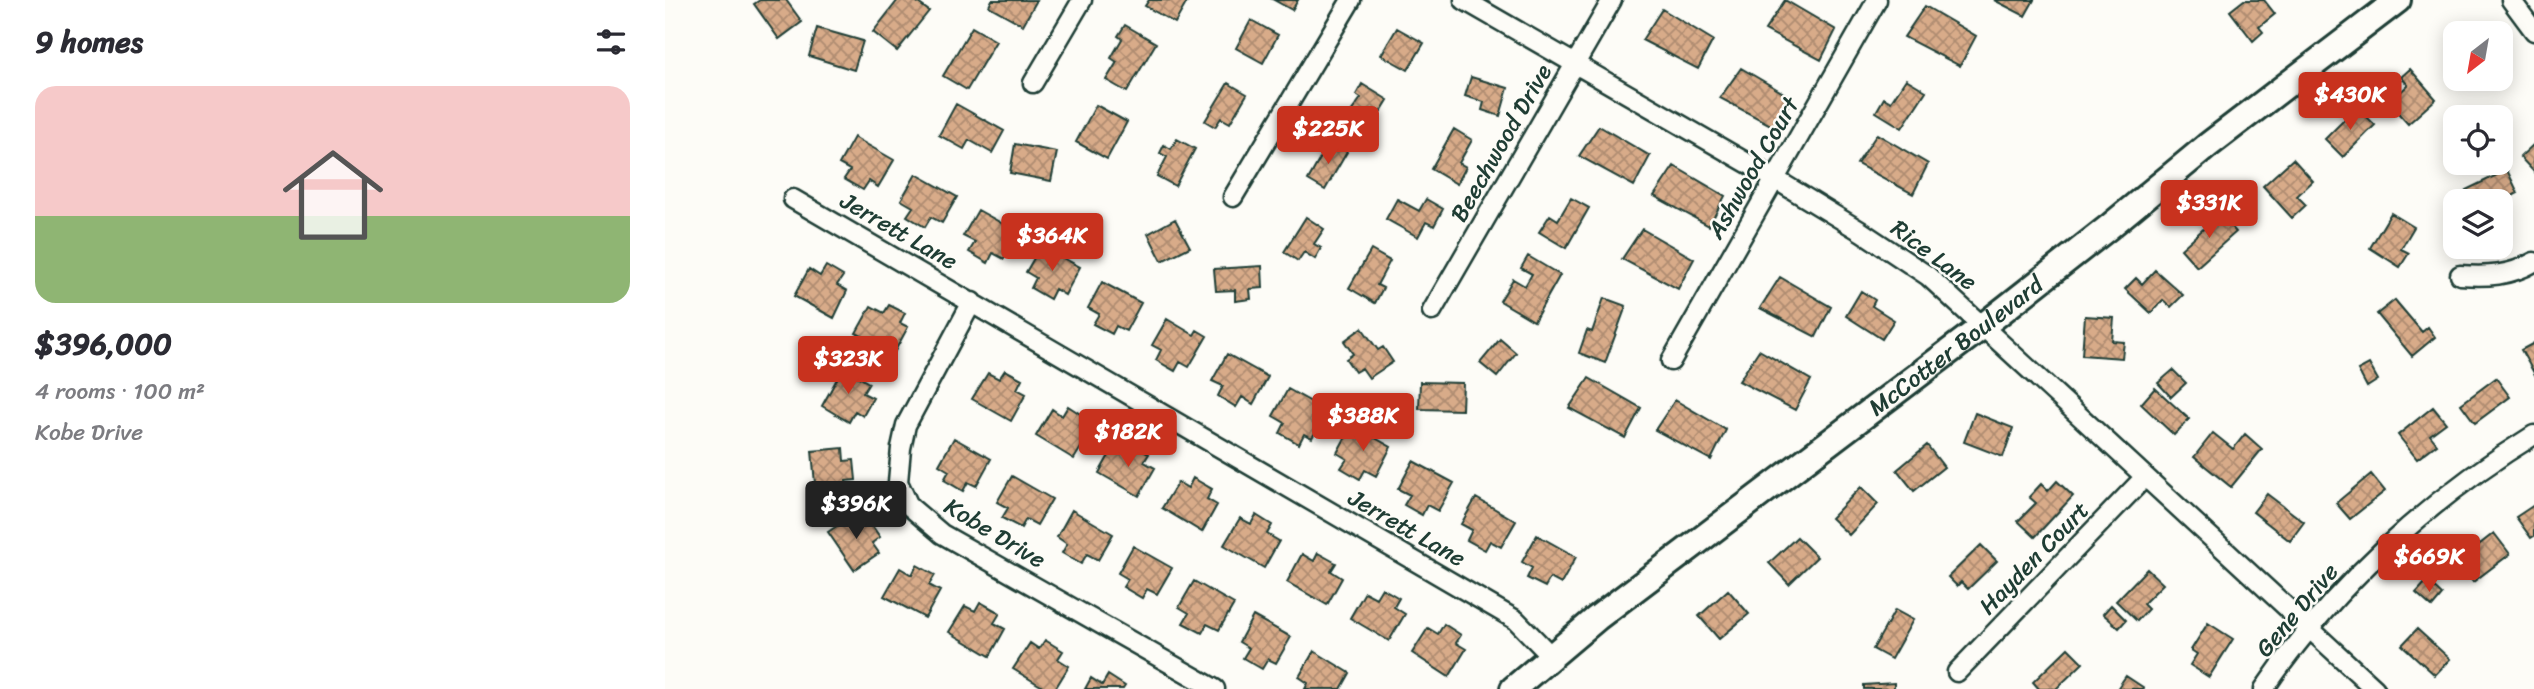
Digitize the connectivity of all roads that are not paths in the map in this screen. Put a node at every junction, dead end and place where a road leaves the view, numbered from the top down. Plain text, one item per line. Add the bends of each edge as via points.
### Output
1 (1082, 0) edge
2 (1351, 0) edge
3 (1464, 0) edge
4 (1612, 0) edge
5 (1877, 0) edge
6 (2398, 0) edge
7 (2511, 0) edge
8 (2534, 31) edge
9 (1574, 64) junction
10 (1033, 83) dead end
11 (1775, 179) junction
12 (1233, 197) dead end
13 (793, 199) dead end
14 (2534, 262) edge
15 (2460, 275) dead end
16 (972, 302) junction
17 (1432, 311) dead end
18 (1983, 326) junction
19 (1671, 360) dead end
20 (2534, 435) edge
21 (2144, 478) junction
22 (2309, 628) junction
23 (1552, 656) junction
24 (1957, 672) dead end
25 (1215, 689) edge
26 (1513, 689) edge
27 (2264, 689) edge
28 (2375, 689) edge

1 - 10 street
2 - 12 street
3 - 9 street, Rice Lane
4 - 9 street, Beechwood Drive
5 - 11 street, Ashwood Court
6 - 18 street, McCotter Boulevard
7 - 8 street
9 - 11 street, Rice Lane
9 - 17 street, Beechwood Drive
11 - 18 street, Rice Lane via 1910,264
11 - 19 street, Ashwood Court
13 - 16 street, Jerrett Lane
14 - 15 street via 2508,274
16 - 23 street, Jerrett Lane via 1516,620
16 - 25 street, Kobe Drive via 905,425 898,482 909,506 942,534
18 - 21 street, Rice Lane
18 - 23 street, McCotter Boulevard via 1713,528
20 - 22 street, Gene Drive via 2418,519 2334,598
21 - 22 street, Rice Lane
21 - 24 street, Hayden Court
22 - 27 street, Gene Drive
22 - 28 street, Rice Lane
23 - 26 street, McCotter Boulevard

